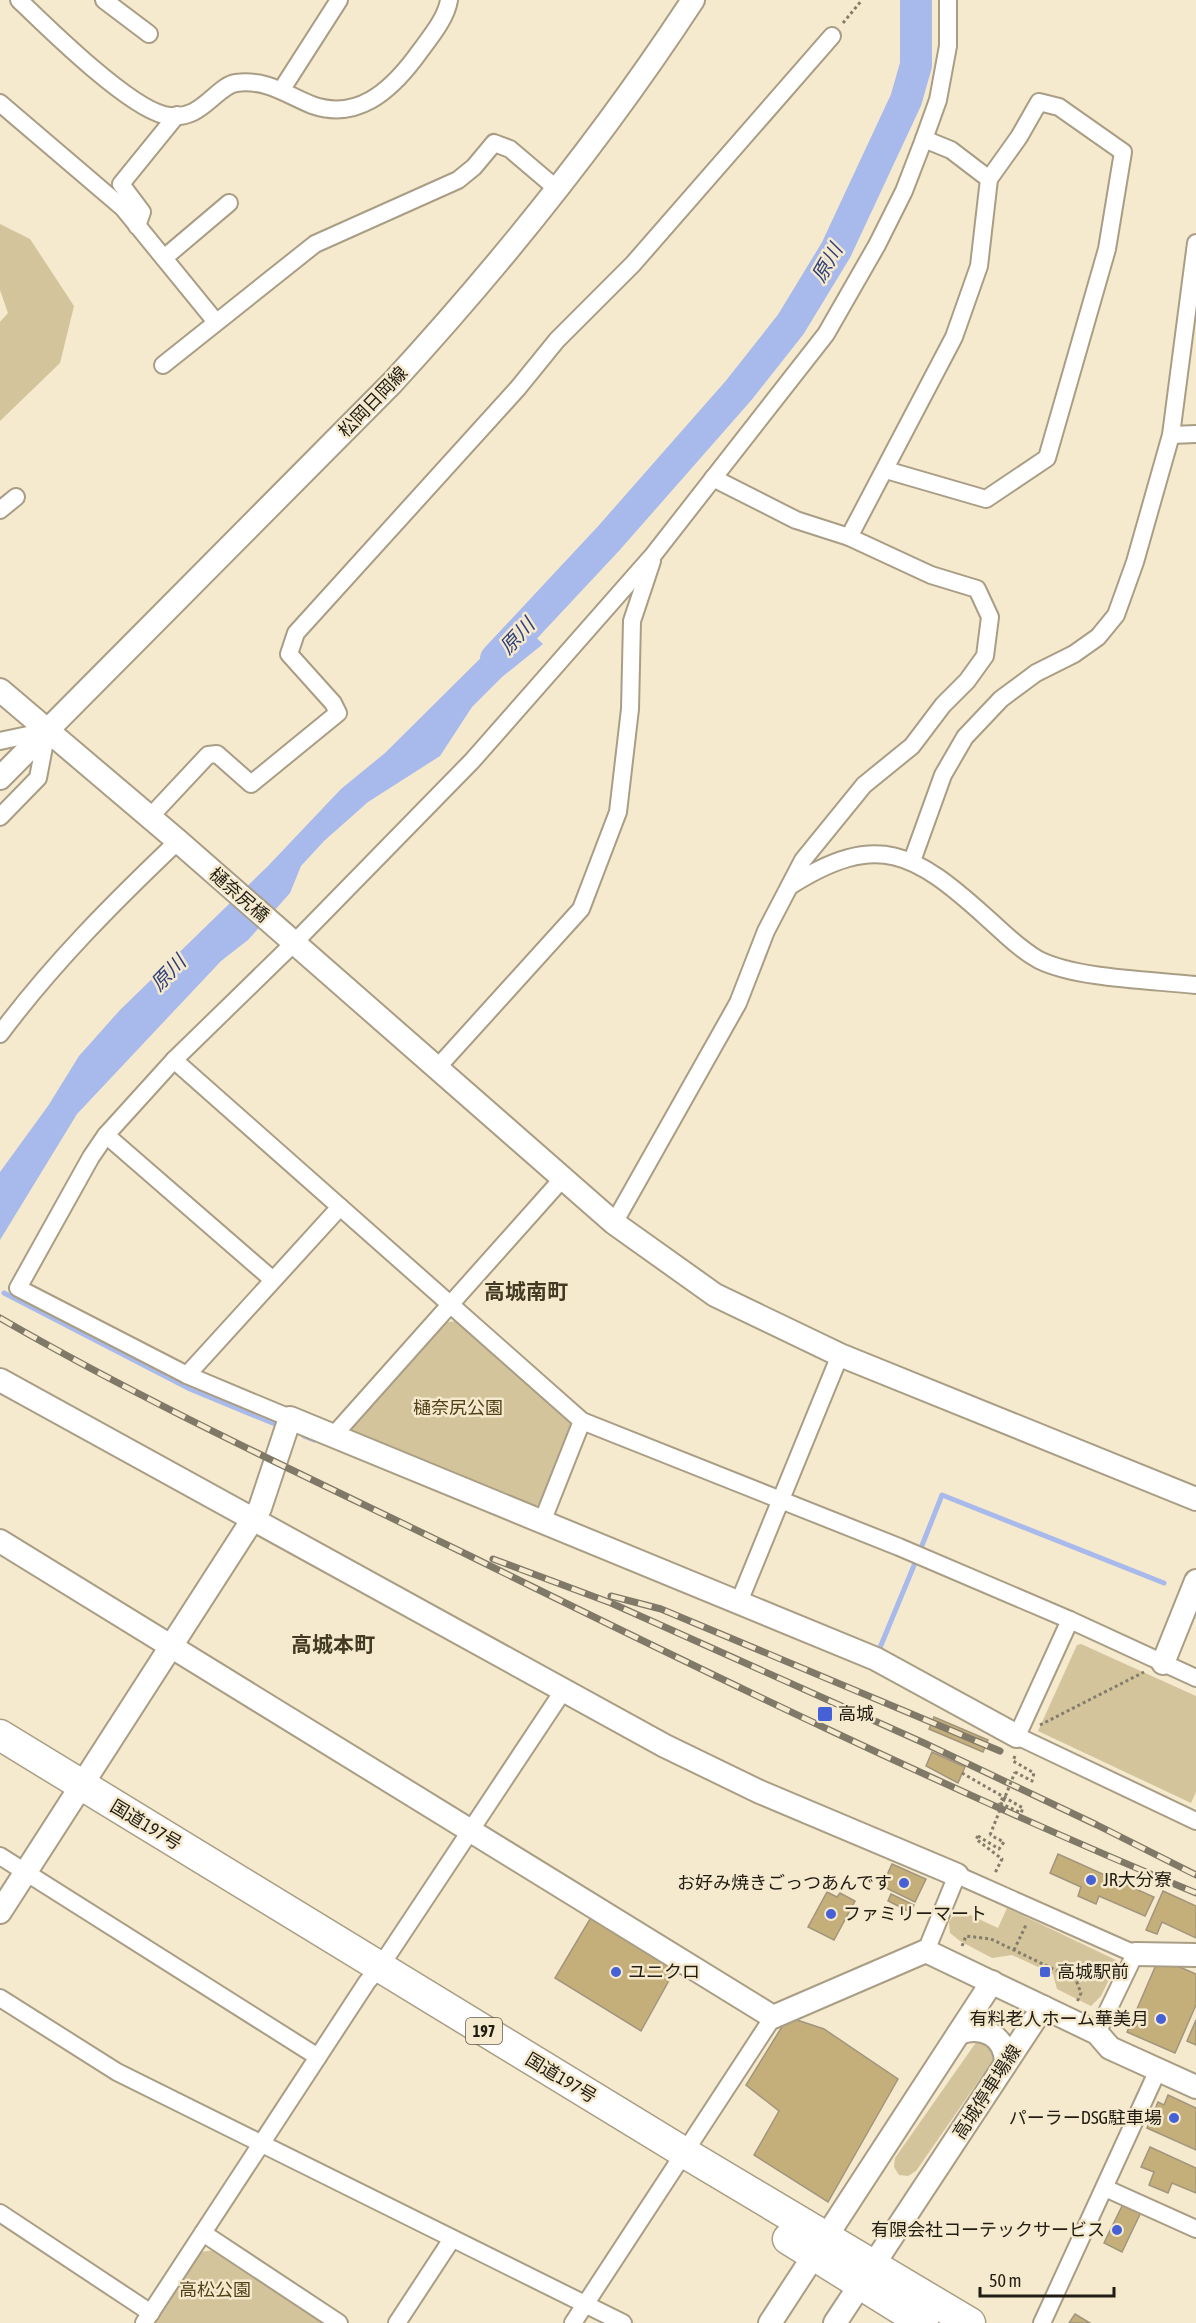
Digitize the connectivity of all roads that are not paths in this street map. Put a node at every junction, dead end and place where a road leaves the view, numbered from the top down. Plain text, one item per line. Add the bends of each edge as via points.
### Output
1 (19, 0) edge
2 (104, 0) edge
3 (339, 0) edge
4 (449, 0) edge
5 (693, 0) edge
6 (948, 0) edge
7 (148, 34) dead end
8 (832, 36) road end
9 (282, 89) junction
10 (0, 103) edge
11 (177, 115) junction
12 (924, 139) junction
13 (989, 179) junction
14 (557, 189) junction
15 (230, 203) dead end
16 (137, 226) junction
17 (1196, 243) edge
18 (164, 258) junction
19 (216, 322) junction
20 (163, 365) dead end
21 (1196, 434) edge
22 (1171, 435) junction
23 (886, 470) junction
24 (713, 478) junction
25 (16, 497) dead end
26 (0, 510) edge
27 (849, 537) junction
28 (654, 554) junction
29 (0, 690) edge
30 (47, 731) junction
31 (0, 741) edge
32 (5, 773) edge
33 (0, 817) edge
34 (150, 817) junction
35 (178, 841) junction
36 (912, 861) junction
37 (787, 888) junction
38 (289, 938) junction
39 (1196, 985) edge
40 (0, 1034) edge
41 (174, 1060) junction
42 (437, 1068) junction
43 (106, 1136) junction
44 (563, 1178) junction
45 (340, 1206) junction
46 (614, 1223) junction
47 (273, 1280) junction
48 (451, 1304) junction
49 (840, 1355) junction
50 (186, 1375) junction
51 (0, 1380) edge
52 (290, 1418) junction
53 (582, 1421) junction
54 (333, 1436) junction
55 (1196, 1499) edge
56 (781, 1500) junction
57 (253, 1520) junction
58 (542, 1522) junction
59 (0, 1541) edge
60 (1196, 1581) edge
61 (739, 1602) junction
62 (1070, 1620) junction
63 (172, 1647) junction
64 (1163, 1663) junction
65 (1196, 1678) edge
66 (563, 1691) junction
67 (0, 1736) edge
68 (1017, 1736) junction
69 (0, 1755) edge
70 (77, 1793) junction
71 (1196, 1821) edge
72 (469, 1830) junction
73 (0, 1856) edge
74 (26, 1872) junction
75 (957, 1875) junction
76 (0, 1912) edge
77 (926, 1951) junction
78 (1135, 1954) junction
79 (1196, 1955) edge
80 (373, 1974) junction
81 (992, 1982) junction
82 (0, 1998) edge
83 (1043, 2007) junction
84 (773, 2017) junction
85 (959, 2033) junction
86 (1098, 2033) junction
87 (318, 2057) junction
88 (1006, 2062) junction
89 (1158, 2070) junction
90 (1196, 2087) edge
91 (260, 2145) junction
92 (679, 2160) junction
93 (1105, 2188) junction
94 (0, 2213) edge
95 (1196, 2229) edge
96 (203, 2233) junction
97 (452, 2239) junction
98 (820, 2247) junction
99 (867, 2275) junction
100 (584, 2304) junction
101 (147, 2318) edge
102 (339, 2323) edge
103 (397, 2323) edge
104 (573, 2323) edge
105 (623, 2323) edge
106 (770, 2323) edge
107 (836, 2323) edge
108 (923, 2323) edge
109 (970, 2323) edge
110 (1042, 2323) edge

1 - 11 street via 91,66 142,105 165,115
2 - 7 street
3 - 9 street
4 - 9 street via 441,20 403,73 378,97 351,109 314,105
5 - 14 street, 松岡日岡線 via 650,66
6 - 12 street via 948,46 938,100
8 - 34 street via 633,264 557,340 296,633 289,654 338,713 251,784 217,754 208,755
9 - 11 street via 260,82 232,83 189,114
10 - 16 street via 123,208
11 - 16 street via 122,184 142,212
12 - 13 street via 951,150
12 - 24 street via 877,245 826,334
13 - 23 street via 979,266 954,337
13 - 23 street via 1039,102 1059,107 1122,152 1107,249 1047,458 986,499
14 - 19 street via 510,148 494,143 458,180 315,244
14 - 30 street, 松岡日岡線 via 454,315 392,383
15 - 18 street
16 - 18 street
17 - 22 street
18 - 19 street
19 - 20 street
21 - 22 street
22 - 36 street via 1116,615 1098,637 1036,673 1001,699 965,737 943,775
23 - 27 street
24 - 27 street via 796,520
24 - 28 street
25 - 26 street
27 - 37 street via 931,575 977,588 990,617 985,656 912,746 864,784 803,860
28 - 38 street via 472,761
28 - 42 street via 632,621 630,709 618,812 581,909
29 - 30 street, 樋奈尻橋
30 - 31 street
30 - 32 street, 松岡日岡線
30 - 33 street via 38,778
30 - 34 street, 樋奈尻橋
34 - 35 street, 樋奈尻橋
35 - 38 street, 樋奈尻橋
35 - 40 street via 89,927
36 - 37 street via 856,856 831,862
36 - 39 street via 941,878 1019,947 1040,960 1072,972
37 - 46 street via 738,1003
38 - 41 street
38 - 42 street, 樋奈尻橋
41 - 43 street
41 - 45 street
42 - 44 street, 樋奈尻橋
43 - 47 street
43 - 50 street via 18,1288
44 - 46 street, 樋奈尻橋
44 - 48 street
45 - 47 street
45 - 48 street
46 - 49 street, 樋奈尻橋 via 715,1295
47 - 50 street
48 - 53 street
48 - 54 street
49 - 55 street, 樋奈尻橋
49 - 56 street
50 - 52 street
51 - 57 street
52 - 54 street
52 - 57 street
53 - 56 street
53 - 58 street
54 - 58 street
56 - 61 street
56 - 62 street
57 - 63 street
57 - 66 street
58 - 61 street
59 - 63 street
60 - 64 street
61 - 68 street via 876,1659
62 - 64 street
62 - 68 street
63 - 70 street
63 - 72 street
64 - 65 street
66 - 72 street
66 - 75 street via 759,1792
67 - 70 highway, 国道197号 / 197
68 - 71 street
69 - 70 highway, 国道197号 / 197
70 - 74 street
70 - 80 highway, 国道197号 / 197
72 - 80 street
72 - 84 street
73 - 74 street
74 - 76 street
74 - 87 street
75 - 77 street
75 - 78 street
77 - 81 street
77 - 84 street
78 - 79 street
78 - 86 street
80 - 87 street
80 - 92 highway, 国道197号 / 197
81 - 83 street
81 - 85 street
82 - 91 street via 117,2072
83 - 86 street
83 - 88 street, 高城停車場線
84 - 92 street
85 - 88 street via 968,2030 992,2034 1001,2042
85 - 98 street
86 - 89 street via 1110,2048
87 - 91 street
88 - 99 street, 高城停車場線
89 - 90 street
89 - 93 street
91 - 96 street
91 - 97 street
92 - 98 highway, 国道197号 / 197
92 - 100 street
93 - 95 street
93 - 110 street
94 - 101 street
96 - 101 street
96 - 102 street
97 - 100 street
97 - 103 street
98 - 99 highway, 国道197号 / 197
98 - 106 street
99 - 107 street, 高城停車場線
99 - 108 highway, 国道197号 / 197
99 - 109 highway, 国道197号 / 197
100 - 104 street
100 - 105 street

